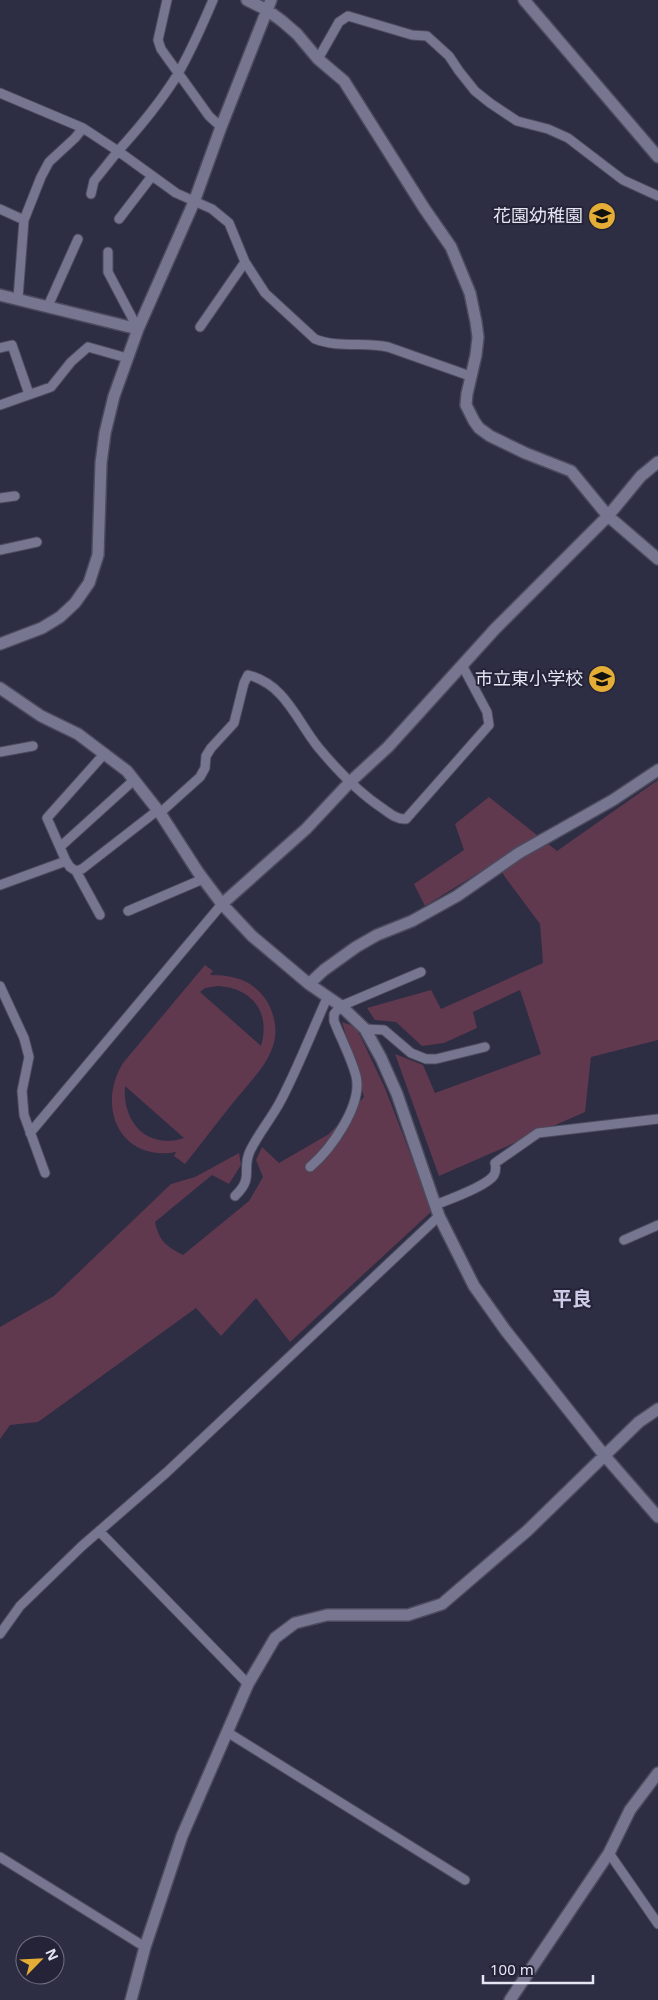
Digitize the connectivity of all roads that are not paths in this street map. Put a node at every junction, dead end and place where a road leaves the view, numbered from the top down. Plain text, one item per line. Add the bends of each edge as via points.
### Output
1 (167, 0) edge
2 (213, 0) edge
3 (247, 0) edge
4 (524, 0) edge
5 (269, 5) edge
6 (318, 59) junction
7 (179, 72) junction
8 (0, 93) edge
9 (221, 127) junction
10 (83, 128) junction
11 (118, 151) junction
12 (658, 158) edge
13 (152, 176) junction
14 (91, 194) dead end
15 (658, 196) edge
16 (194, 202) junction
17 (0, 209) edge
18 (119, 219) dead end
19 (24, 220) junction
20 (78, 239) dead end
21 (108, 252) dead end
22 (245, 262) junction
23 (0, 296) edge
24 (18, 298) junction
25 (48, 306) junction
26 (200, 327) dead end
27 (138, 329) junction
28 (0, 348) edge
29 (127, 358) junction
30 (470, 376) junction
31 (29, 394) junction
32 (0, 405) edge
33 (658, 462) edge
34 (15, 496) dead end
35 (0, 498) edge
36 (608, 516) junction
37 (37, 542) dead end
38 (0, 550) edge
39 (658, 559) edge
40 (0, 644) edge
41 (462, 665) junction
42 (0, 688) edge
43 (33, 746) dead end
44 (0, 752) edge
45 (105, 753) junction
46 (658, 770) edge
47 (134, 780) junction
48 (350, 782) junction
49 (159, 812) junction
50 (60, 847) junction
51 (66, 861) junction
52 (76, 870) junction
53 (203, 879) junction
54 (0, 885) edge
55 (222, 904) junction
56 (128, 911) dead end
57 (100, 915) dead end
58 (421, 972) dead end
59 (309, 984) junction
60 (0, 986) edge
61 (328, 996) junction
62 (341, 1006) junction
63 (365, 1028) junction
64 (485, 1047) dead end
65 (658, 1119) edge
66 (30, 1133) junction
67 (310, 1167) dead end
68 (45, 1173) dead end
69 (235, 1196) dead end
70 (437, 1211) junction
71 (658, 1225) edge
72 (624, 1240) dead end
73 (658, 1409) edge
74 (604, 1455) junction
75 (658, 1518) edge
76 (99, 1531) junction
77 (0, 1634) edge
78 (248, 1684) junction
79 (228, 1732) junction
80 (658, 1773) edge
81 (609, 1853) junction
82 (0, 1857) edge
83 (465, 1880) dead end
84 (658, 1924) edge
85 (145, 1948) junction
86 (131, 2000) edge
87 (510, 2000) edge

1 - 7 street via 158,40
2 - 7 street
3 - 5 street
4 - 12 street
5 - 6 street
5 - 9 street
6 - 15 street via 338,22 348,16 412,35 427,36 449,56 475,91 517,122 548,129 568,138 623,180
6 - 30 street via 344,81 451,247 470,293 476,322 478,337
7 - 9 street via 209,116
7 - 11 street via 151,113
8 - 10 street
9 - 16 street
10 - 11 street
10 - 19 street via 49,162
11 - 13 street
11 - 14 street via 94,181
13 - 16 street
13 - 18 street
16 - 22 street via 212,209 229,223
16 - 27 street
17 - 19 street
19 - 24 street
20 - 25 street
21 - 27 street via 108,272
22 - 26 street
22 - 30 street via 265,293 316,339 324,343 388,347
23 - 24 street
24 - 25 street
25 - 27 street
27 - 29 street
28 - 31 street via 12,345
29 - 31 street via 88,346 51,387
29 - 40 street via 105,433 98,555 89,583 75,604 52,623
30 - 36 street via 466,405 479,428 525,453 571,471
31 - 32 street
33 - 36 street via 641,476
34 - 35 street
36 - 39 street
36 - 41 street
37 - 38 street
41 - 48 street via 421,713
41 - 48 street via 487,712 488,724 406,819 387,812
42 - 45 street
43 - 44 street
45 - 47 street
45 - 50 street via 47,818
46 - 59 street via 519,853 458,896 356,947
47 - 49 street
47 - 50 street
48 - 49 street via 317,746 280,694 267,682 248,675 234,724 211,748 200,777
48 - 55 street via 306,829
49 - 52 street via 82,869
49 - 53 street
50 - 51 street
51 - 52 street
51 - 54 street
52 - 57 street
53 - 55 street
53 - 56 street
55 - 59 street via 252,936
55 - 66 street
58 - 62 street
59 - 61 street
60 - 66 street via 24,1038 29,1057 22,1091 24,1115
61 - 62 street
61 - 69 street via 280,1102 246,1158 245,1187
62 - 63 street
62 - 67 street via 334,1014 334,1022 356,1076 355,1100 337,1137
63 - 64 street via 384,1030 410,1053 426,1059
63 - 70 street via 397,1094
65 - 70 street via 538,1133 495,1163 493,1177
66 - 68 street
70 - 74 street via 474,1286 506,1332
70 - 76 street via 167,1472
71 - 72 street
73 - 74 street
74 - 75 street
74 - 78 street via 527,1531 442,1604 408,1616 327,1615 295,1622 275,1638
76 - 77 street via 20,1606
76 - 78 street
78 - 79 street
79 - 83 street
79 - 85 street via 182,1836
80 - 81 street via 630,1810
81 - 84 street
81 - 87 street
82 - 85 street
85 - 86 street

